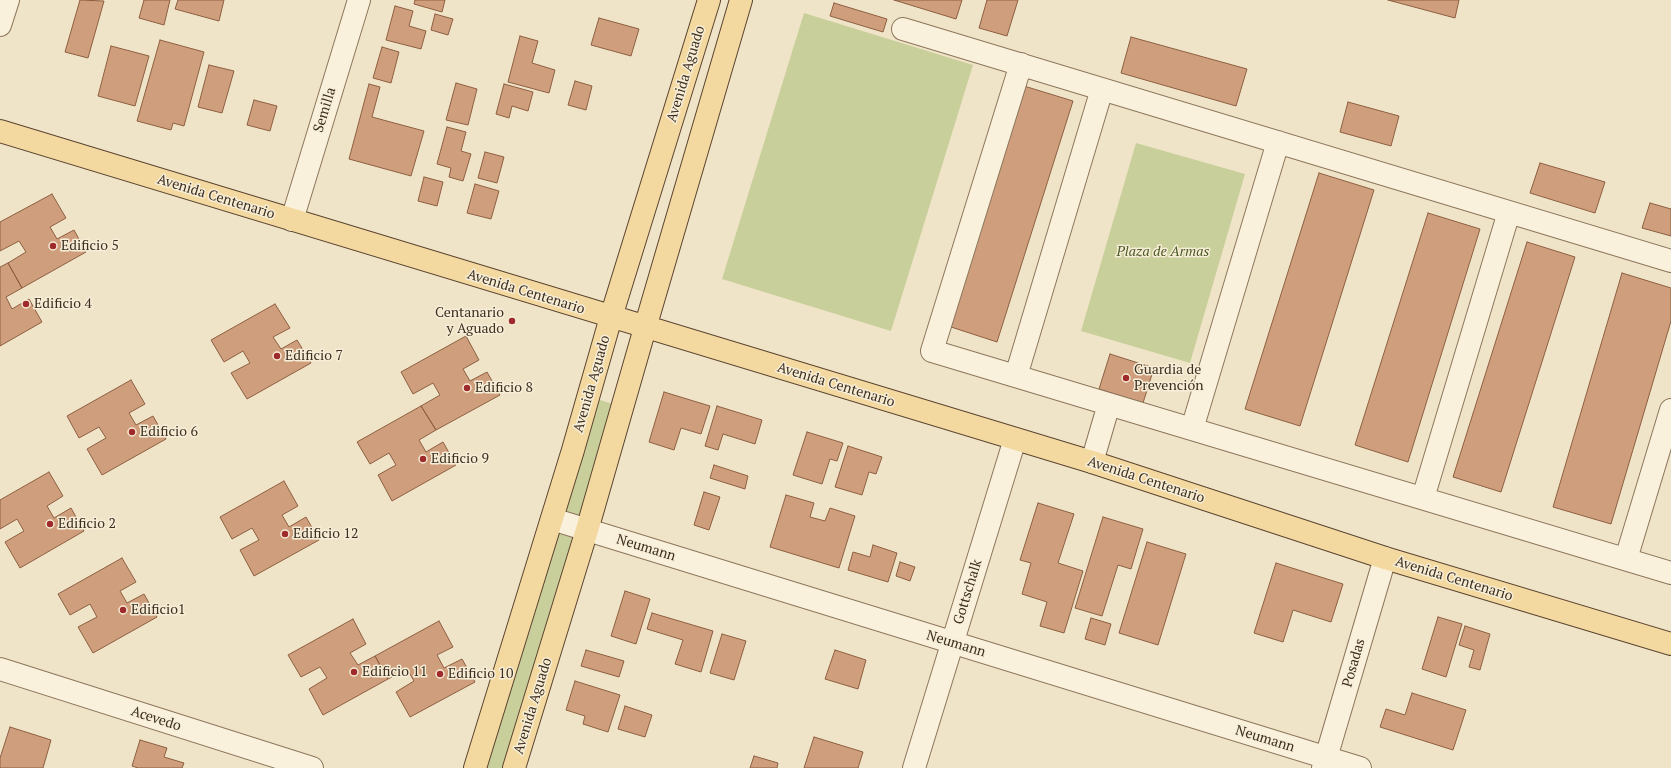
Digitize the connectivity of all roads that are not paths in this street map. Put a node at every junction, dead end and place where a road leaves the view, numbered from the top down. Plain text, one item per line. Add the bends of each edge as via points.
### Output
1 (8, 0) edge
2 (359, 0) edge
3 (709, 0) edge
4 (741, 0) edge
5 (0, 25) edge
6 (903, 29) dead end
7 (1021, 64) junction
8 (1102, 89) junction
9 (0, 131) edge
10 (1278, 142) junction
11 (1509, 212) junction
12 (292, 220) junction
13 (1671, 261) edge
14 (611, 317) junction
15 (645, 328) junction
16 (1016, 376) junction
17 (1109, 404) junction
18 (1671, 410) edge
19 (1192, 429) junction
20 (1015, 439) junction
21 (1092, 462) junction
22 (1423, 498) junction
23 (552, 519) junction
24 (587, 530) junction
25 (1385, 558) junction
26 (1626, 559) junction
27 (1671, 572) edge
28 (953, 643) junction
29 (1671, 644) edge
30 (0, 669) edge
31 (1325, 763) edge
32 (312, 768) edge
33 (475, 768) edge
34 (514, 768) edge
35 (914, 768) edge
36 (1360, 768) edge

1 - 5 street
2 - 12 street, Semilla
3 - 14 main road, Avenida Aguado
4 - 15 main road, Avenida Aguado
6 - 7 street
7 - 8 street
7 - 16 street via 932,351
8 - 10 street
8 - 16 street
9 - 12 main road, Avenida Centenario
10 - 11 street
10 - 19 street
11 - 13 street
11 - 22 street
12 - 14 main road, Avenida Centenario
14 - 15 main road, Avenida Centenario
14 - 23 main road, Avenida Aguado
15 - 20 main road, Avenida Centenario
15 - 24 main road, Avenida Aguado
16 - 17 street
17 - 19 street
17 - 21 street
18 - 26 street
19 - 22 street
20 - 21 main road, Avenida Centenario
20 - 28 street, Gottschalk
21 - 25 main road, Avenida Centenario
22 - 26 street
23 - 24 street, Neumann
23 - 33 main road, Avenida Aguado
24 - 28 street, Neumann
24 - 34 main road, Avenida Aguado
25 - 29 main road, Avenida Centenario
25 - 31 street, Posadas
26 - 27 street
28 - 31 street, Neumann
28 - 35 street, Gottschalk
30 - 32 street, Acevedo
31 - 36 street, Neumann

